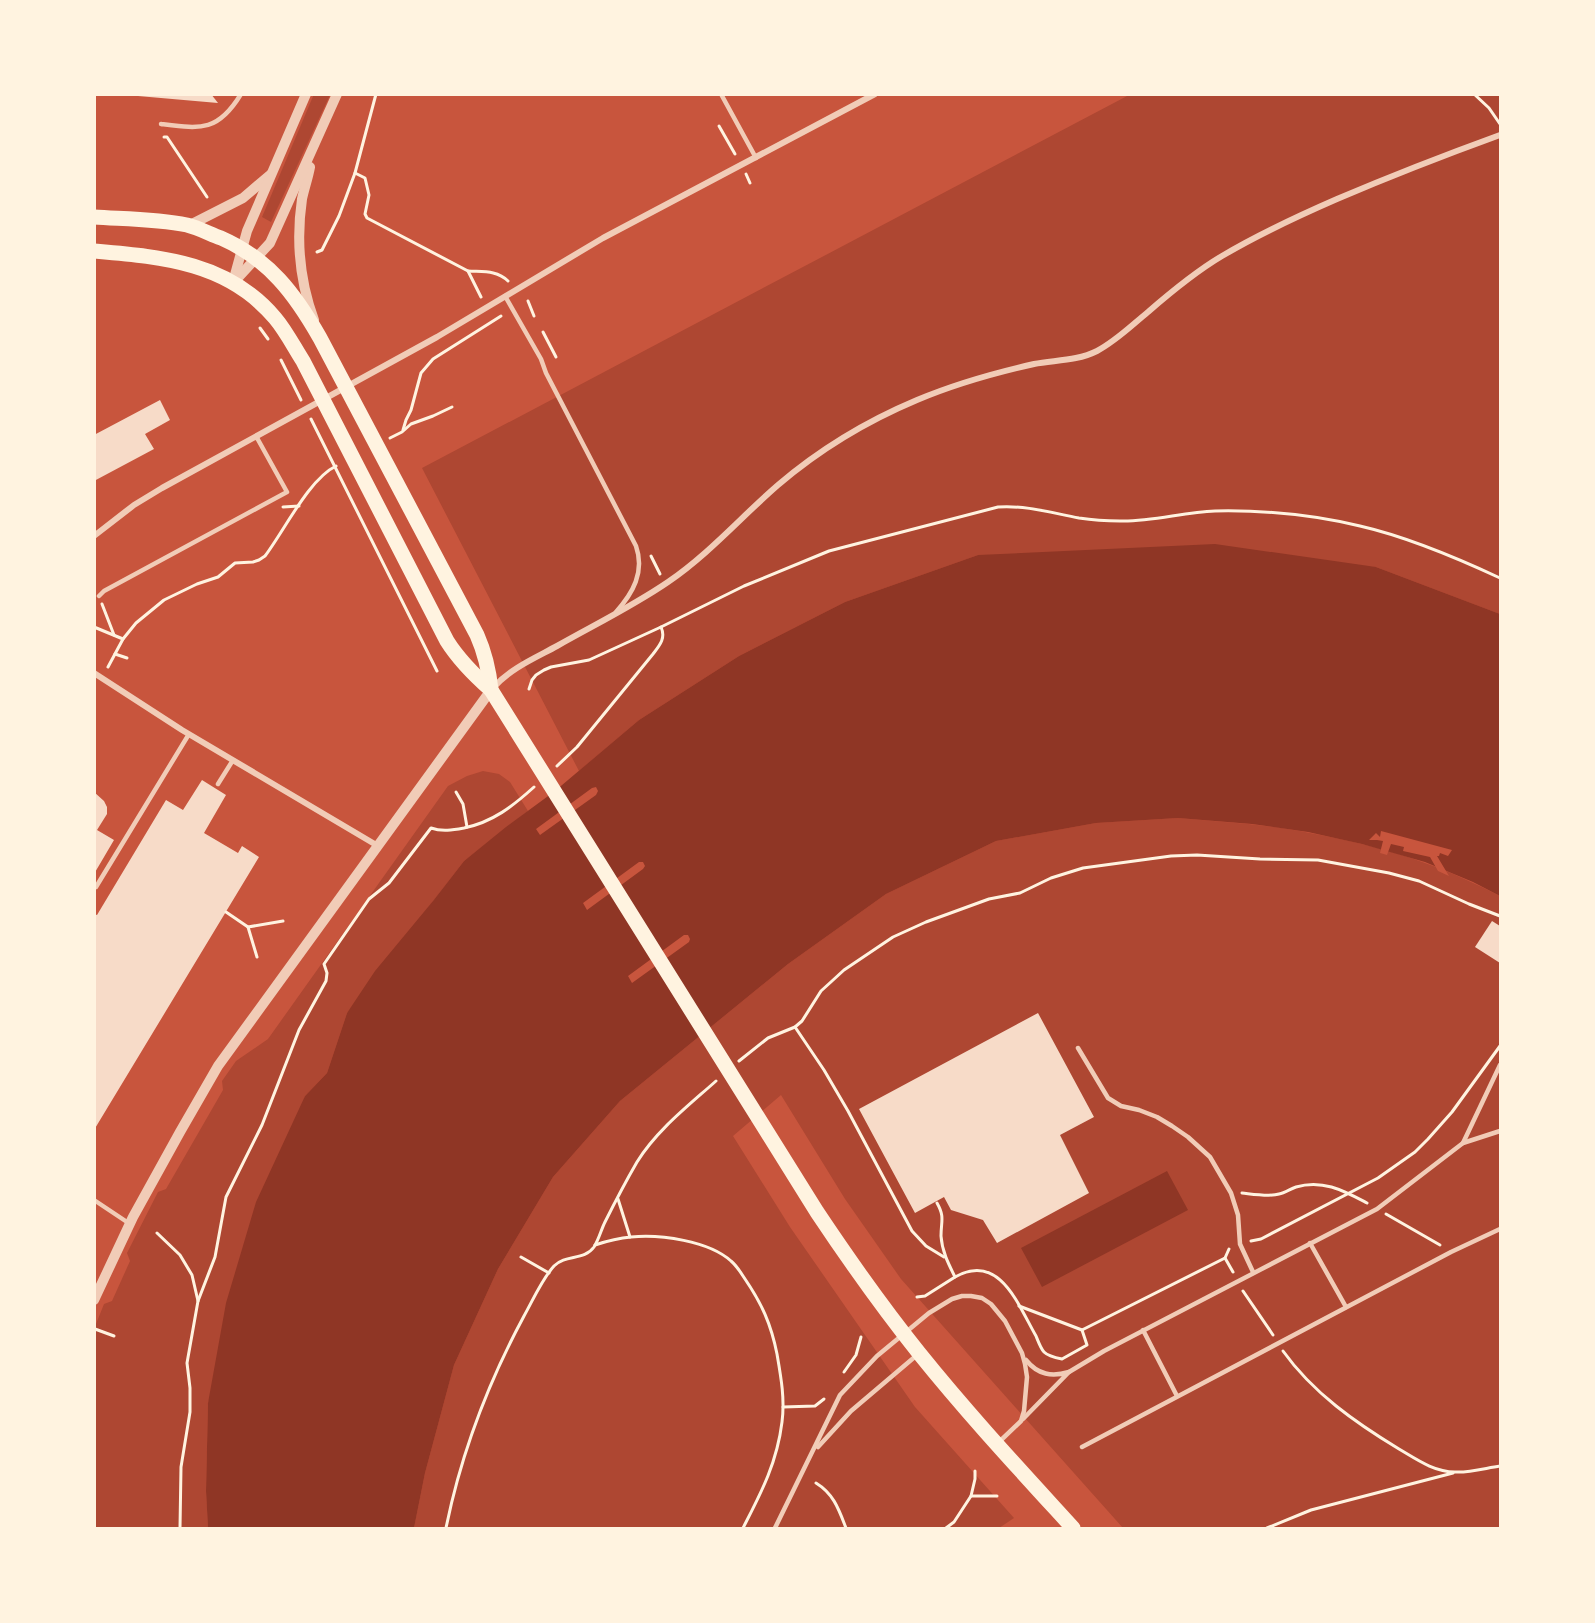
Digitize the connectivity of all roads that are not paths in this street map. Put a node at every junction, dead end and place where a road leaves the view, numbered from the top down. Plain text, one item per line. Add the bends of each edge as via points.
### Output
1 (241, 94) edge
2 (306, 94) edge
3 (337, 94) edge
4 (722, 94) edge
5 (875, 94) edge
6 (161, 123) dead end
7 (1500, 135) edge
8 (316, 144) junction
9 (756, 158) junction
10 (272, 172) junction
11 (94, 217) edge
12 (188, 226) junction
13 (242, 249) junction
14 (94, 251) edge
15 (257, 259) junction
16 (233, 283) junction
17 (505, 296) junction
18 (320, 338) junction
19 (256, 436) junction
20 (94, 536) edge
21 (99, 596) road end
22 (614, 614) junction
23 (94, 673) edge
24 (491, 690) junction
25 (189, 734) junction
26 (233, 760) junction
27 (218, 784) dead end
28 (378, 847) junction
29 (96, 887) dead end
30 (1078, 1048) dead end
31 (1500, 1065) edge
32 (1500, 1131) edge
33 (1463, 1143) junction
34 (94, 1200) edge
35 (130, 1224) junction
36 (1500, 1229) edge
37 (1310, 1243) junction
38 (1253, 1272) junction
39 (94, 1300) edge
40 (1346, 1307) junction
41 (1143, 1330) junction
42 (904, 1334) junction
43 (919, 1353) junction
44 (1022, 1353) junction
45 (1070, 1372) junction
46 (1178, 1396) junction
47 (1021, 1421) junction
48 (997, 1443) junction
49 (1082, 1447) dead end
50 (814, 1451) junction
51 (775, 1528) edge
52 (1073, 1528) edge

1 - 6 lane via 231,111 214,124 193,128
2 - 10 street
3 - 8 street
4 - 9 lane
5 - 9 street
7 - 22 street via 1357,191 1240,245 1184,282 1094,353 968,381 866,424 797,470 679,574
8 - 15 street via 270,243
8 - 18 street via 302,200 299,252
9 - 17 street via 603,238
10 - 12 street via 243,198
10 - 13 street
11 - 12 main road
12 - 13 main road
13 - 15 main road
13 - 16 street
14 - 16 main road via 177,261
15 - 16 street
15 - 18 main road via 287,286
16 - 24 main road via 257,299 287,334 447,641 459,659
17 - 19 street
17 - 22 lane via 542,359 638,555 635,584
18 - 24 main road via 477,635 486,657
19 - 20 street via 134,505
19 - 21 lane via 286,492
22 - 24 street via 516,668
23 - 25 street
24 - 28 street
24 - 42 main road via 823,1221
25 - 26 street
25 - 29 lane
26 - 27 lane
26 - 28 street
28 - 35 street via 219,1066
30 - 38 lane via 1108,1098 1157,1117 1210,1157 1231,1193 1238,1215 1240,1244
31 - 33 lane
32 - 33 lane
33 - 37 lane via 1377,1209
34 - 35 lane
35 - 39 street
36 - 40 lane
37 - 38 lane
37 - 40 lane
38 - 41 lane
40 - 46 lane
41 - 45 lane
41 - 46 lane
42 - 43 main road
42 - 44 lane via 941,1304 971,1296 999,1312
42 - 50 lane via 840,1395
43 - 48 main road
43 - 50 lane via 851,1411
44 - 45 lane via 1041,1373
44 - 47 lane via 1027,1377
45 - 47 lane
46 - 49 lane
47 - 48 lane
48 - 52 main road
50 - 51 lane

